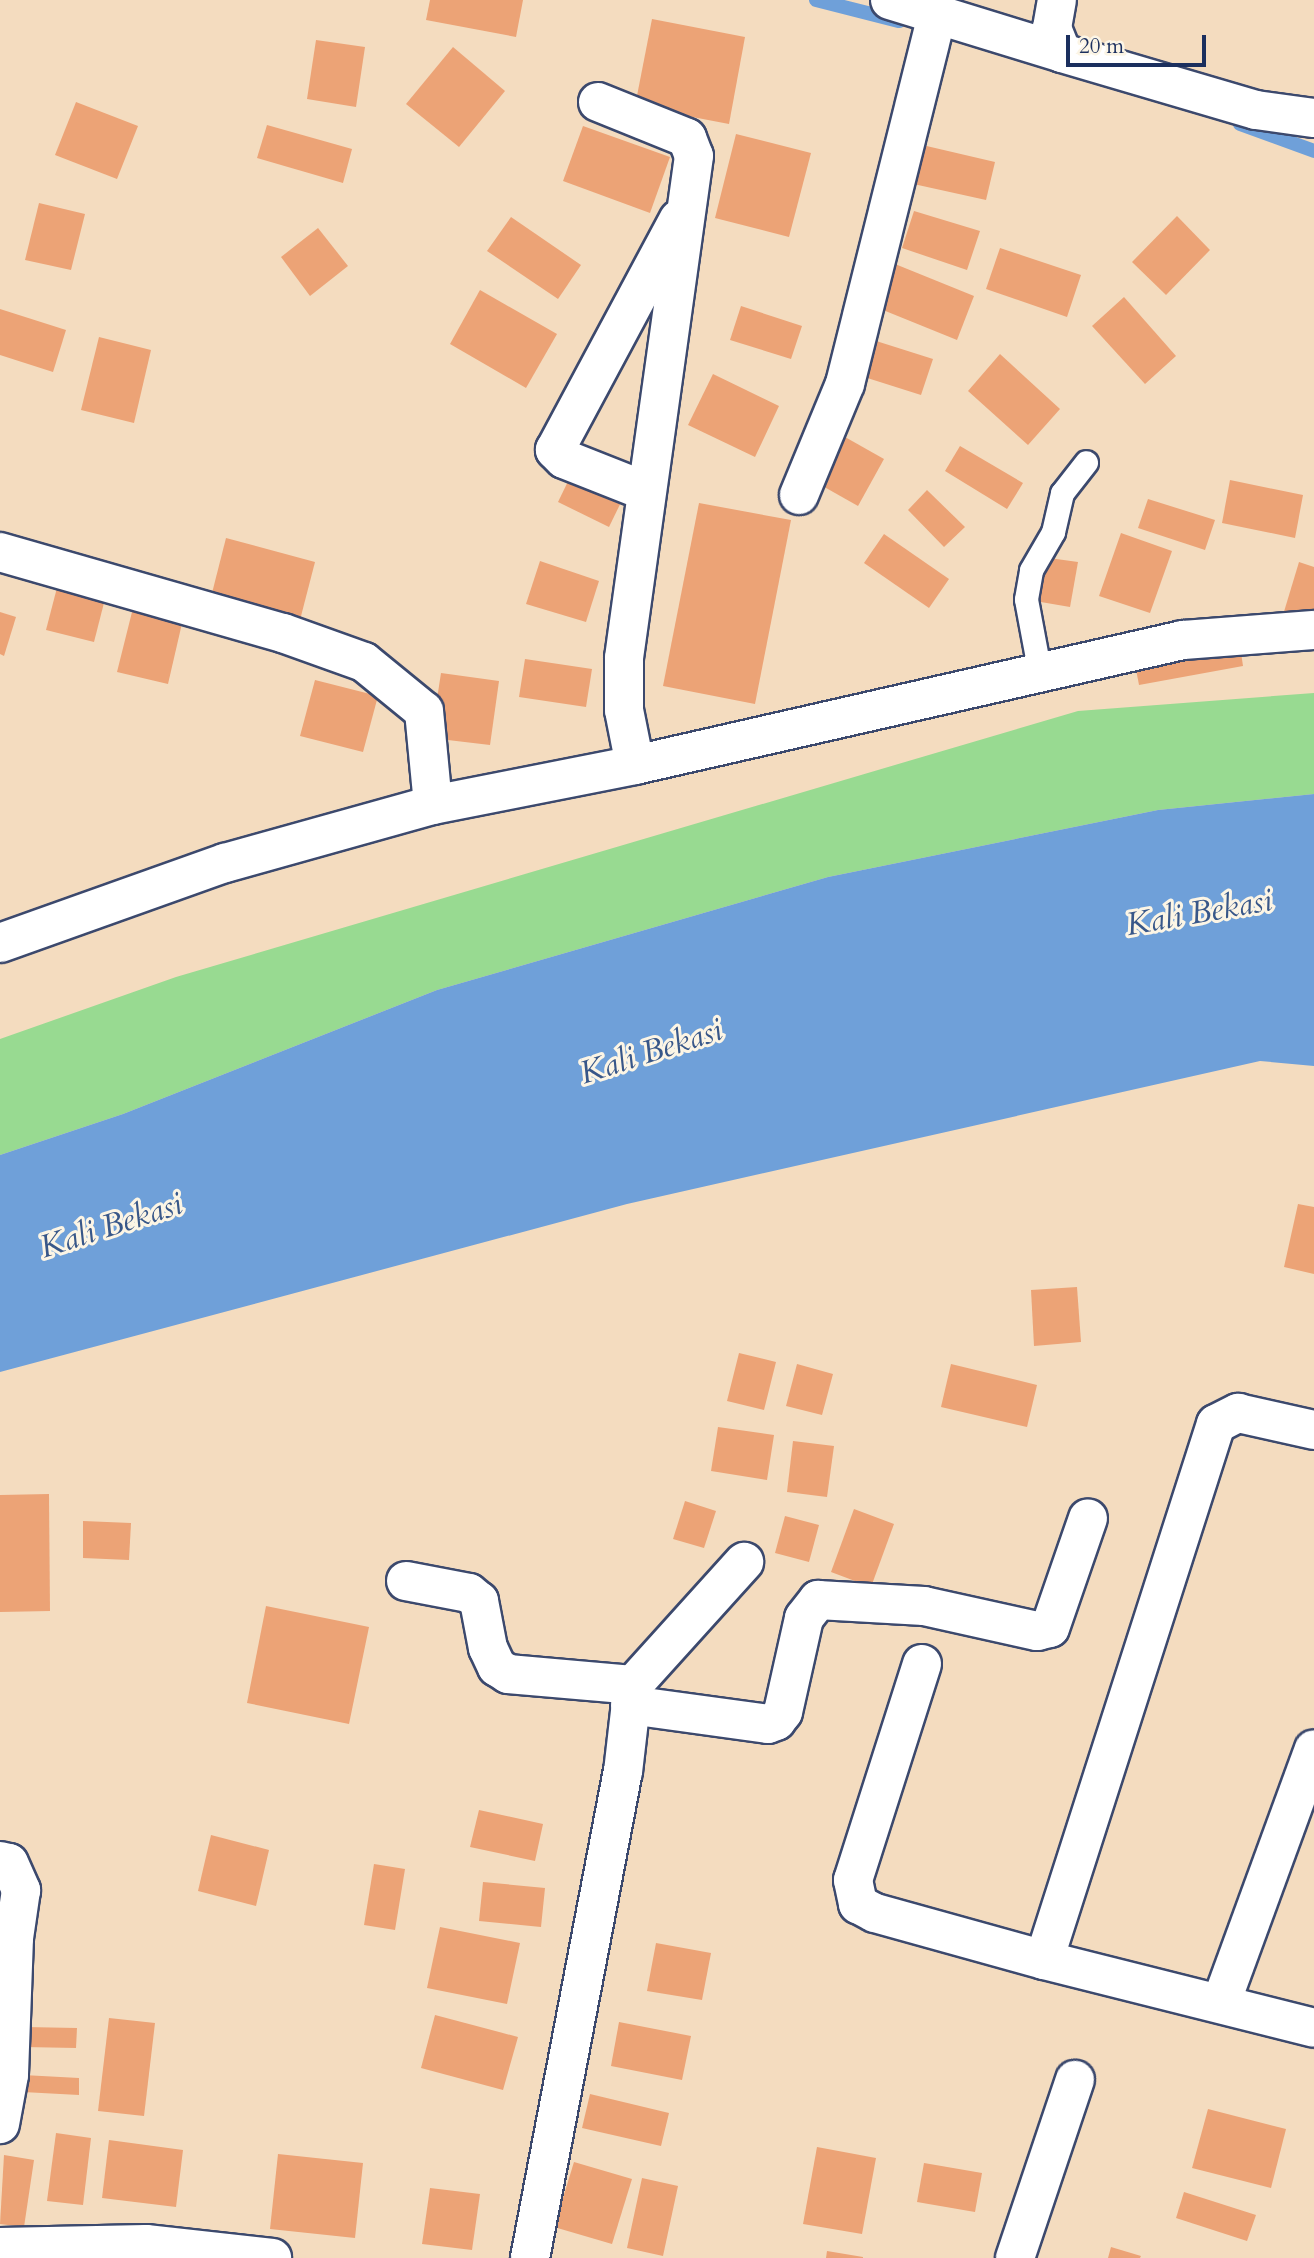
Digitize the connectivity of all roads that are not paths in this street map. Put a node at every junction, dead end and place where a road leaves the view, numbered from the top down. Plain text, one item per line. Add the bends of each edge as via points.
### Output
1 (890, 0) edge
2 (938, 12) junction
3 (1047, 31) edge
4 (598, 102) dead end
5 (1314, 118) edge
6 (692, 195) junction
7 (1086, 462) dead end
8 (645, 491) junction
9 (799, 495) dead end
10 (0, 552) edge
11 (1314, 631) edge
12 (1040, 674) junction
13 (635, 765) junction
14 (433, 804) junction
15 (0, 943) edge
16 (1314, 1430) edge
17 (1088, 1518) dead end
18 (744, 1562) dead end
19 (406, 1581) dead end
20 (922, 1664) dead end
21 (632, 1695) junction
22 (1314, 1749) edge
23 (0, 1861) edge
24 (1044, 1960) junction
25 (1221, 2003) junction
26 (1314, 2028) edge
27 (1075, 2080) dead end
28 (0, 2124) edge
29 (0, 2247) edge
30 (272, 2258) edge
31 (530, 2258) edge
32 (1014, 2258) edge

1 - 2 street
2 - 3 street
2 - 9 street via 845,384
3 - 5 street via 1256,110
4 - 6 street via 687,138 694,156
6 - 8 street
6 - 8 street via 555,450 564,459
7 - 12 lane via 1062,493 1053,532 1031,570 1026,599
8 - 13 street via 624,658 624,710
10 - 14 street via 364,662 424,711
11 - 12 street via 1183,639
12 - 13 street
13 - 14 street
14 - 15 street via 225,863
16 - 24 street via 1238,1413 1216,1424
17 - 21 street via 1051,1628 1037,1631 924,1606 818,1600 804,1618 783,1712 776,1721 768,1724
18 - 21 street
19 - 21 street via 469,1593 479,1601 488,1648 497,1667 508,1674
20 - 24 street via 853,1880 855,1897 875,1913
21 - 31 street via 623,1772
22 - 25 street
23 - 28 street via 9,1863 21,1890 14,1938 9,2075
24 - 25 street
25 - 26 street
27 - 32 street
29 - 30 street via 146,2244

